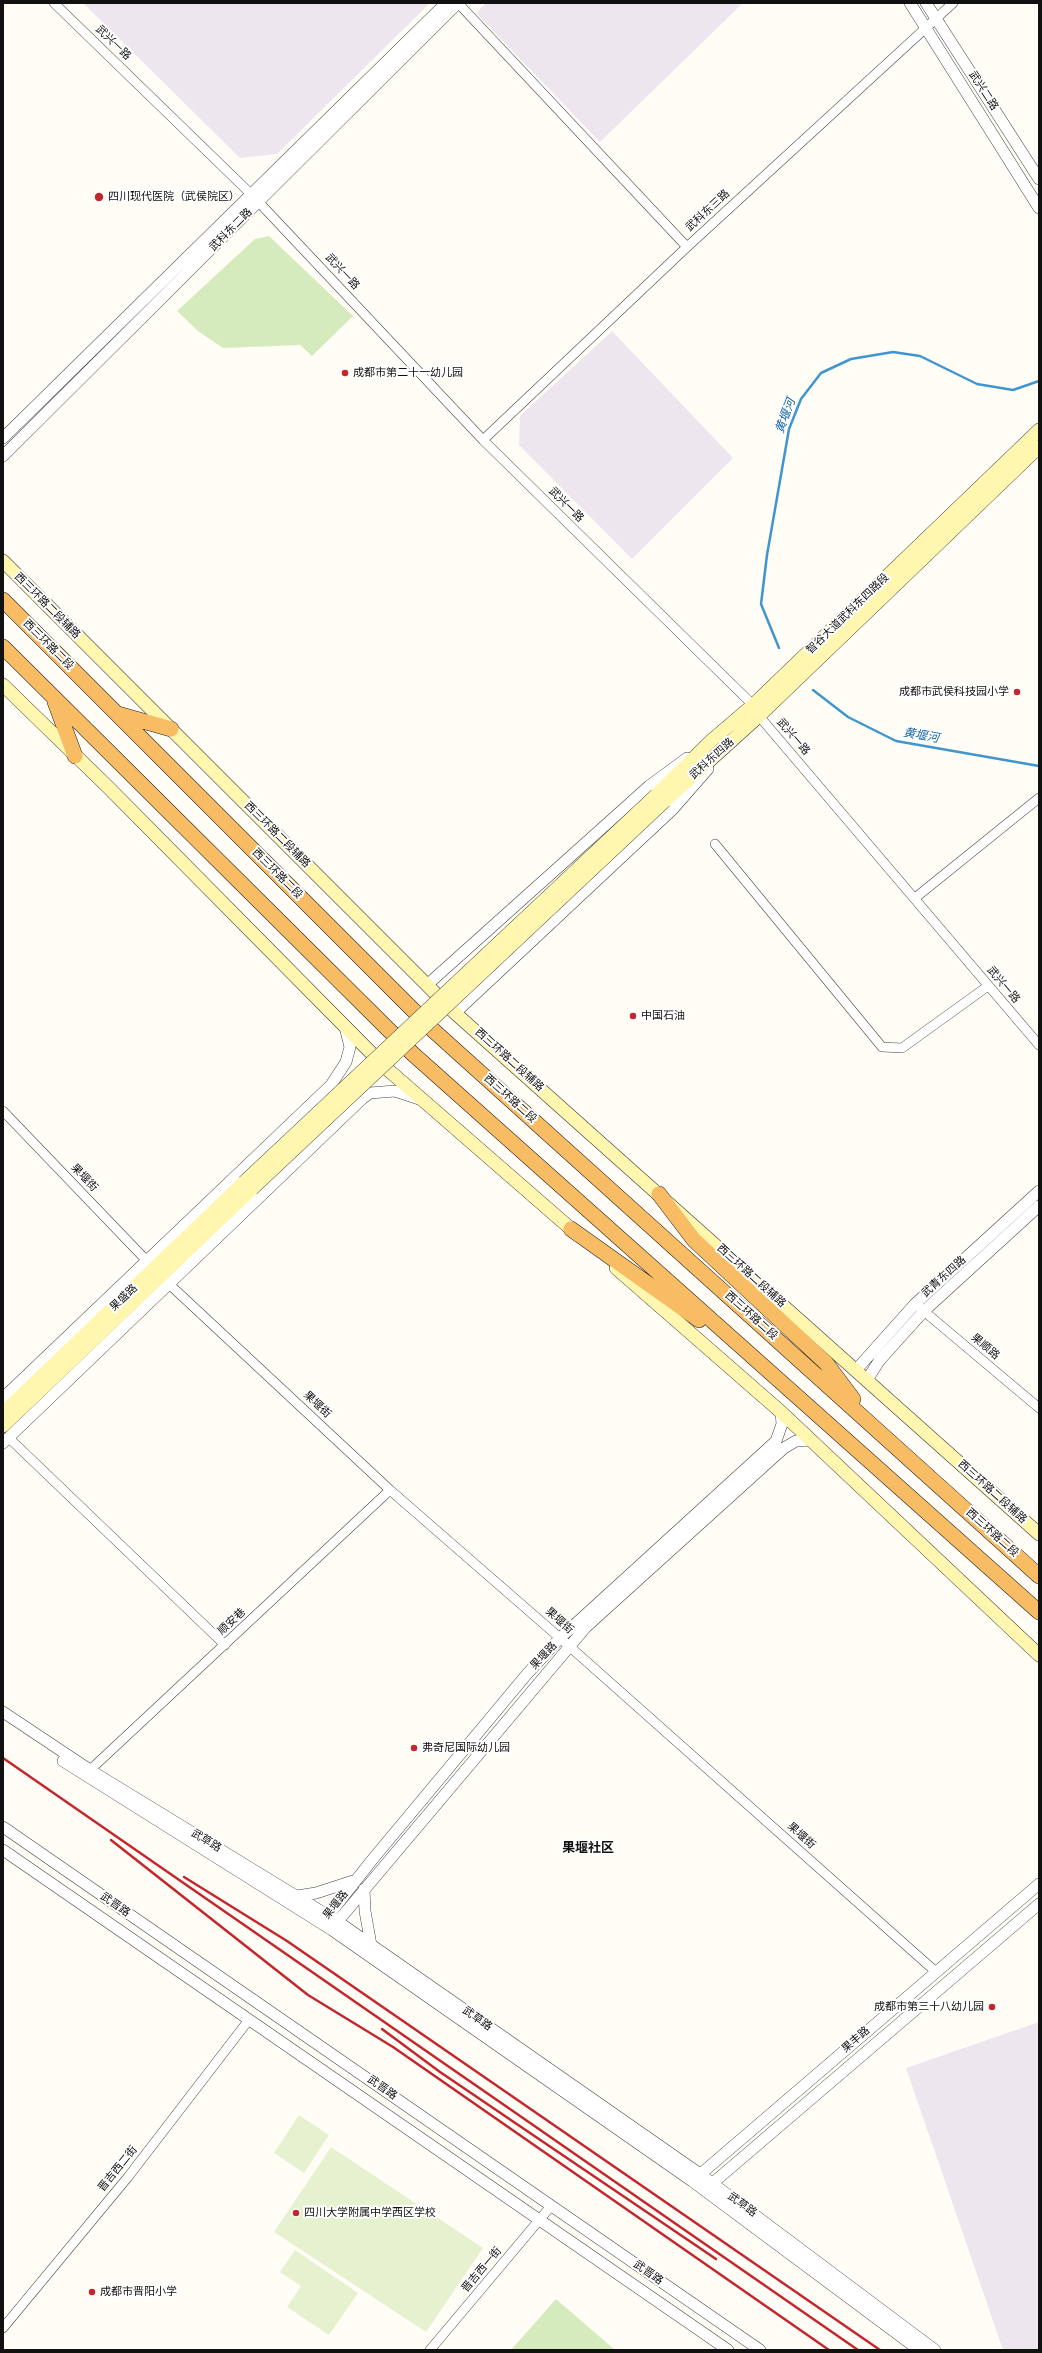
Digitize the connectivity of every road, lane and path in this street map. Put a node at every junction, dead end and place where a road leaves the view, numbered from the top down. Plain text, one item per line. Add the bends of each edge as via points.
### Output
1 (54, 3) edge
2 (446, 3) edge
3 (458, 3) edge
4 (910, 3) edge
5 (926, 3) edge
6 (953, 3) edge
7 (936, 18) junction
8 (926, 28) junction
9 (1039, 179) edge
10 (256, 198) junction
11 (1039, 208) edge
12 (687, 247) junction
13 (1039, 430) edge
14 (3, 438) edge
15 (483, 440) junction
16 (1039, 447) edge
17 (3, 456) edge
18 (3, 562) edge
19 (3, 600) edge
20 (3, 647) edge
21 (3, 685) edge
22 (53, 697) junction
23 (756, 710) junction
24 (116, 713) junction
25 (171, 729) junction
26 (712, 740) junction
27 (727, 746) junction
28 (75, 756) junction
29 (660, 798) junction
30 (1039, 798) edge
31 (715, 844) dead end
32 (915, 898) junction
33 (427, 985) junction
34 (988, 986) junction
35 (455, 1013) junction
36 (345, 1027) junction
37 (1039, 1044) edge
38 (425, 1102) junction
39 (3, 1111) edge
40 (1039, 1191) edge
41 (659, 1194) junction
42 (1039, 1206) edge
43 (571, 1229) junction
44 (147, 1261) junction
45 (169, 1284) junction
46 (117, 1289) junction
47 (915, 1304) junction
48 (924, 1311) junction
49 (137, 1315) junction
50 (82, 1346) junction
51 (43, 1361) junction
52 (759, 1362) junction
53 (856, 1370) junction
54 (867, 1380) junction
55 (62, 1387) junction
56 (3, 1398) edge
57 (1039, 1408) edge
58 (781, 1412) junction
59 (3, 1413) edge
60 (874, 1427) junction
61 (5, 1436) edge
62 (811, 1440) junction
63 (390, 1490) junction
64 (1039, 1534) edge
65 (1039, 1576) edge
66 (1039, 1612) edge
67 (560, 1638) junction
68 (225, 1645) junction
69 (569, 1646) junction
70 (1039, 1655) edge
71 (3, 1712) edge
72 (3, 1720) edge
73 (90, 1770) junction
74 (3, 1827) edge
75 (3, 1850) edge
76 (356, 1880) junction
77 (1039, 1884) edge
78 (364, 1889) junction
79 (297, 1896) junction
80 (1039, 1904) edge
81 (330, 1922) junction
82 (371, 1945) junction
83 (936, 1972) junction
84 (248, 2021) junction
85 (696, 2178) junction
86 (712, 2183) junction
87 (704, 2190) junction
88 (551, 2206) junction
89 (539, 2222) junction
90 (3, 2328) edge
91 (430, 2350) edge
92 (728, 2350) edge
93 (760, 2350) edge
94 (919, 2350) edge
95 (935, 2350) edge

1 - 10 street, 武兴一路
2 - 10 street, 武科东二路
3 - 10 street, 武科东二路
3 - 12 street
4 - 8 street
5 - 7 street, 武兴二路
6 - 7 street, 武科东三路
7 - 8 street, 武科东三路
7 - 9 street, 武兴二路
8 - 11 street
8 - 12 street, 武科东三路
10 - 14 street, 武科东二路
10 - 15 street, 武兴一路
10 - 17 street, 武科东二路
12 - 15 street, 武科东三路
13 - 23 main road, 智谷大道武科东四路段
15 - 23 street, 武兴一路
16 - 23 main road, 智谷大道武科东四路段
18 - 25 main road, 西三环路二段辅路
19 - 24 highway, 西三环路二段
20 - 22 highway
21 - 28 main road
22 - 28 highway
22 - 52 highway via 413,1054
23 - 26 main road, 智谷大道武科东四路段
23 - 27 main road, 武科东四路
23 - 32 street, 武兴一路
24 - 25 highway
24 - 60 highway, 西三环路二段 via 434,1031
25 - 33 main road, 西三环路二段辅路
26 - 29 main road, 智谷大道武科东四路段
26 - 33 street via 649,786
27 - 29 main road, 武科东四路
27 - 35 street via 673,809
28 - 36 main road
29 - 50 main road, 果盛路, bridge
30 - 32 street
31 - 34 street via 882,1048 902,1048
32 - 34 street, 武兴一路
33 - 35 main road, 西三环路二段辅路
34 - 37 street, 武兴一路
35 - 41 main road, 西三环路二段辅路
36 - 38 main road
36 - 44 street via 350,1047 346,1062 331,1086
38 - 43 main road
38 - 45 street via 395,1091 370,1093
39 - 44 street, 果堰街
40 - 47 street, 武青东四路
41 - 53 main road, 西三环路二段辅路
41 - 60 highway via 694,1240 826,1363
42 - 48 street, 武青东四路
43 - 52 highway
43 - 58 main road
44 - 46 street
45 - 49 street
45 - 63 street, 果堰街
46 - 50 street
46 - 51 street
47 - 48 street, 果顺路
47 - 53 street, 武青东四路
48 - 54 street, 武青东四路 via 879,1361
48 - 57 street, 果顺路
49 - 50 street
49 - 55 street
50 - 51 street
50 - 55 street
50 - 59 main road, 果盛路
50 - 61 main road
51 - 56 street
52 - 66 highway
53 - 54 main road, 西三环路二段辅路
54 - 64 main road, 西三环路二段辅路
55 - 61 street
58 - 62 main road
58 - 67 street, 果堰路 via 782,1424 776,1441
60 - 65 highway, 西三环路二段
61 - 68 street
62 - 69 street, 果堰路 via 796,1441 784,1448 586,1627
62 - 70 main road
63 - 67 street, 果堰街
63 - 68 street, 顺安巷
67 - 69 street, 果堰街
67 - 76 street, 果堰路
68 - 73 street, 顺安巷
69 - 78 street, 果堰路
69 - 83 street, 果堰街
71 - 73 street, 武草路
72 - 81 street, 武草路 via 79,1772
73 - 79 street, 武草路
74 - 88 street, 武晋路
75 - 84 street, 武晋路
76 - 79 street via 316,1893
76 - 81 street, 果堰路
77 - 83 street, 果丰路
78 - 81 street, 果堰路
78 - 82 street
79 - 81 street, 武草路
80 - 86 street, 果丰路
81 - 82 street, 武草路
81 - 85 street, 武草路
82 - 85 street, 武草路
83 - 85 street, 果丰路
84 - 89 street, 武晋路
84 - 90 street, 晋吉西二街 via 128,2177
85 - 86 street, 武草路
85 - 87 street, 武草路
86 - 87 street, 果丰路
86 - 95 street, 武草路
87 - 94 street, 武草路
88 - 89 street, 晋吉西一街
88 - 93 street, 武晋路
89 - 91 street, 晋吉西一街
89 - 92 street, 武晋路

